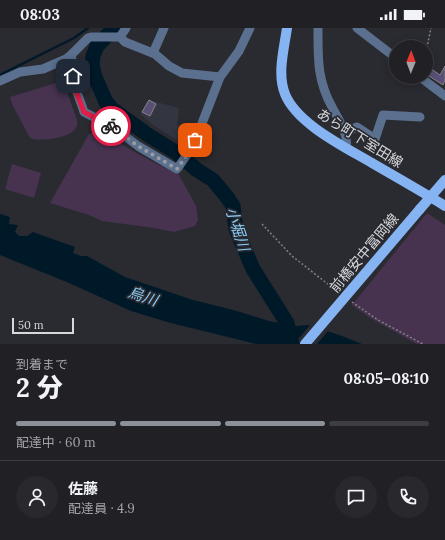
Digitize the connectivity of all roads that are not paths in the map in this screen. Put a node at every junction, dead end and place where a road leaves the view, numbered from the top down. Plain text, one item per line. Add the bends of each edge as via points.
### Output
1 (126, 28) edge
2 (164, 28) edge
3 (250, 28) edge
4 (287, 28) edge
5 (318, 28) edge
6 (358, 28) edge
7 (119, 37) junction
8 (389, 52) edge
9 (153, 53) junction
10 (71, 55) junction
11 (220, 77) junction
12 (0, 81) edge
13 (429, 84) edge
14 (445, 96) edge
15 (420, 117) dead end
16 (345, 132) junction
17 (346, 148) junction
18 (445, 180) edge
19 (430, 197) junction
20 (445, 206) edge
21 (305, 344) edge

1 - 7 street
2 - 9 street
3 - 11 street via 239,51
4 - 17 main road, あら町下室田線 via 282,67 285,94 302,117
5 - 16 street via 319,68 322,81 327,98
6 - 8 street
7 - 9 street
7 - 10 street via 88,38
9 - 11 street via 182,73
10 - 11 street via 74,86 84,112 177,169 191,149
10 - 12 street via 43,69 20,72
13 - 14 street
15 - 16 street via 383,116 375,139 357,127
16 - 17 street
17 - 19 main road, あら町下室田線
18 - 19 main road, 前橋安中富岡線
19 - 20 main road, あら町下室田線
19 - 21 main road, 前橋安中富岡線, bridge

